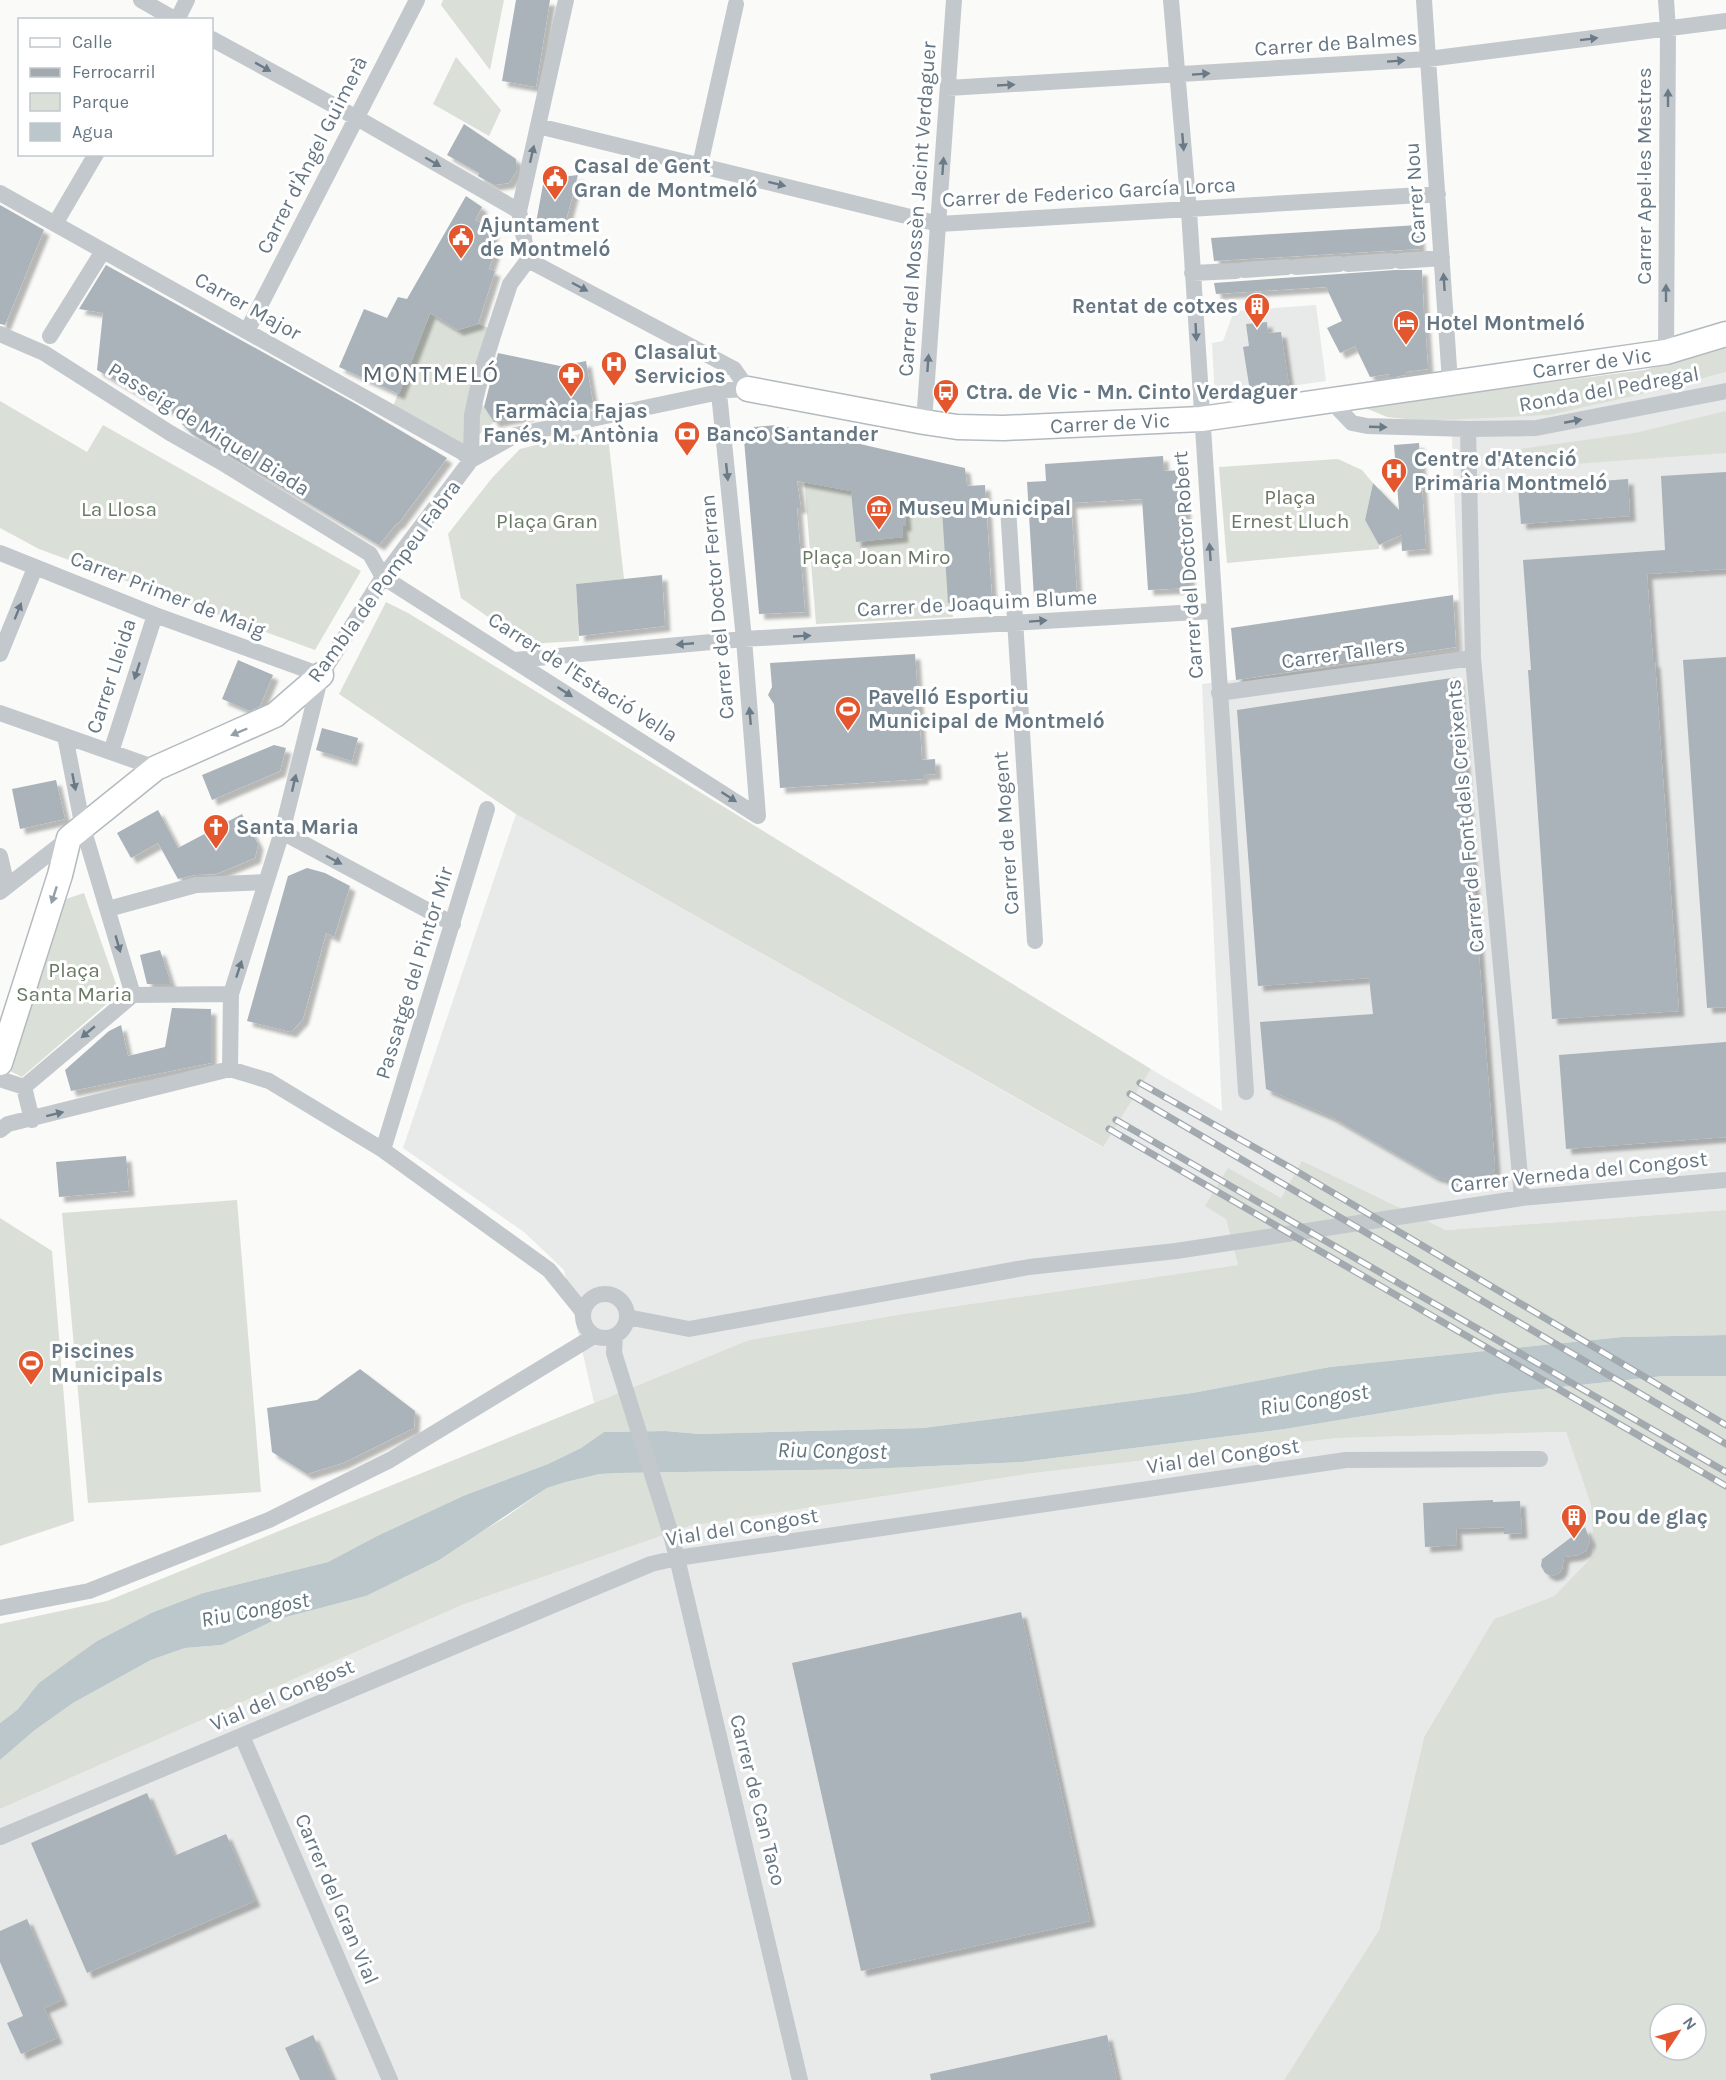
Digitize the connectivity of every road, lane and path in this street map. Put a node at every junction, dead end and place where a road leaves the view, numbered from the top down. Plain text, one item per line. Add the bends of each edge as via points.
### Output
1 (141, 0) edge
2 (187, 0) edge
3 (417, 0) edge
4 (566, 0) edge
5 (954, 0) edge
6 (1171, 0) edge
7 (1424, 0) edge
8 (1666, 0) edge
9 (736, 4) dead end
10 (172, 18) edge
11 (177, 18) edge
12 (1726, 21) edge
13 (1668, 29) junction
14 (213, 40) edge
15 (1428, 59) junction
16 (1177, 75) junction
17 (948, 88) junction
18 (357, 118) junction
19 (538, 126) junction
20 (95, 156) edge
21 (700, 165) junction
22 (0, 194) edge
23 (1438, 194) junction
24 (519, 211) junction
25 (1189, 211) junction
26 (55, 224) junction
27 (939, 224) junction
28 (103, 251) junction
29 (1442, 258) junction
30 (528, 260) junction
31 (1192, 273) junction
32 (247, 331) junction
33 (0, 334) edge
34 (1726, 334) edge
35 (50, 336) dead end
36 (1666, 352) junction
37 (1450, 382) junction
38 (748, 389) junction
39 (1726, 391) edge
40 (718, 393) junction
41 (1330, 400) junction
42 (1201, 419) junction
43 (924, 422) junction
44 (1468, 429) junction
45 (471, 460) junction
46 (1008, 507) dead end
47 (0, 553) edge
48 (35, 568) junction
49 (382, 577) junction
50 (1213, 611) junction
51 (155, 615) junction
52 (1015, 623) junction
53 (744, 639) junction
54 (0, 654) edge
55 (1473, 658) junction
56 (515, 660) junction
57 (321, 675) junction
58 (1219, 693) junction
59 (0, 713) edge
60 (275, 715) junction
61 (305, 735) junction
62 (65, 736) junction
63 (111, 752) junction
64 (156, 768) junction
65 (487, 808) dead end
66 (758, 816) joint
67 (282, 832) junction
68 (76, 833) junction
69 (0, 856) edge
70 (266, 882) junction
71 (3, 889) edge
72 (108, 909) junction
73 (453, 924) junction
74 (1035, 941) dead end
75 (231, 994) junction
76 (133, 995) junction
77 (0, 1064) edge
78 (230, 1069) junction
79 (0, 1079) edge
80 (24, 1087) junction
81 (1246, 1092) dead end
82 (32, 1120) junction
83 (3, 1125) edge
84 (383, 1150) junction
85 (1726, 1180) edge
86 (1522, 1198) junction
87 (583, 1312) junction
88 (627, 1317) junction
89 (594, 1336) junction
90 (615, 1336) junction
91 (1540, 1459) dead end
92 (677, 1558) junction
93 (0, 1608) edge
94 (242, 1736) junction
95 (0, 1837) edge
96 (390, 2080) edge
97 (800, 2080) edge

1 - 10 street
2 - 11 street
3 - 18 street, Carrer d'Àngel Guimerà
4 - 19 street
5 - 17 street, Carrer del Mossèn Jacint Verdaguer
6 - 16 street, Carrer del Doctor Robert
7 - 15 street, Carrer Nou
8 - 13 street, Carrer Apel·les Mestres
9 - 21 street
12 - 13 street, Carrer de Balmes
15 -> 13 street, Carrer de Balmes
36 -> 13 street, Carrer Apel·les Mestres
14 -> 18 street
16 -> 15 street, Carrer de Balmes
15 - 23 street, Carrer Nou
17 -> 16 street, Carrer de Balmes
16 -> 25 street, Carrer del Doctor Robert
27 -> 17 street, Carrer del Mossèn Jacint Verdaguer
18 -> 24 street
18 - 32 street, Carrer d'Àngel Guimerà
19 - 21 street, Carrer de Federico García Lorca
24 -> 19 street
20 - 26 street
21 -> 27 street, Carrer de Federico García Lorca
22 - 26 street, Carrer Major
23 - 25 street, Carrer de Federico García Lorca
23 - 29 street, Carrer Nou
24 - 30 street
25 - 27 street, Carrer de Federico García Lorca
25 - 31 street, Carrer del Doctor Robert
26 - 28 street, Carrer Major
43 -> 27 street, Carrer del Mossèn Jacint Verdaguer
28 - 32 street, Carrer Major
28 - 35 street
29 - 31 street
37 -> 29 street, Carrer Nou
30 -> 38 street via 735,369
30 - 45 street via 510,284 482,369 472,415
31 -> 42 street, Carrer del Doctor Robert
32 - 45 street, Carrer Major
33 - 49 street, Passeig de Miquel Biada via 44,353 370,554
34 - 36 street, Carrer de Vic
36 - 37 street, Carrer de Vic
37 - 41 street, Carrer de Vic
38 - 40 street, Rambla de Pompeu Fabra
38 - 43 street, Carrer de Vic
44 -> 39 street, Ronda del Pedregal via 1536,428
40 - 45 street, Rambla de Pompeu Fabra via 516,435
40 -> 53 street, Carrer del Doctor Ferran
41 - 42 street, Carrer de Vic
41 -> 44 street, Ronda del Pedregal via 1352,423
42 - 43 street, Carrer de Vic via 1004,428
50 -> 42 street, Carrer del Doctor Robert
44 - 55 street, Carrer de Font dels Creixents
45 - 49 street, Rambla de Pompeu Fabra
46 - 52 street, Carrer de Mogent
47 - 48 street, Carrer Primer de Maig
48 - 51 street, Carrer Primer de Maig
54 -> 48 street
49 - 56 street, Carrer de l'Estació Vella
49 - 57 street, Rambla de Pompeu Fabra
52 -> 50 street, Carrer de Joaquim Blume
50 - 58 street, Carrer del Doctor Robert
51 - 57 street, Carrer Primer de Maig
51 -> 63 street, Carrer Lleida
53 -> 52 street, Carrer de Joaquim Blume
52 - 74 street, Carrer de Mogent
53 -> 56 street, Carrer de Joaquim Blume
66 -> 53 street, Carrer del Doctor Ferran
55 - 58 street, Carrer Tallers
55 - 86 street, Carrer de Font dels Creixents
56 -> 66 street, Carrer de l'Estació Vella
57 - 60 street, Rambla de Pompeu Fabra
57 - 61 street
58 - 81 street, Carrer del Doctor Robert
59 - 62 street
60 - 61 street via 296,720
60 -> 64 street, Rambla de Pompeu Fabra
67 -> 61 street
62 - 63 street
62 -> 68 street
63 - 64 street
64 - 68 street, Rambla de Pompeu Fabra
65 - 73 street, Passatge del Pintor Mir
67 - 70 street
67 -> 73 street
68 - 71 street
68 - 72 street
68 -> 77 street
69 - 71 street
70 - 72 street via 196,885
75 -> 70 street
72 -> 76 street
73 - 84 street, Passatge del Pintor Mir
75 - 76 street
75 - 78 street
76 -> 80 street
82 -> 78 street
78 - 84 street via 269,1081
79 - 80 street
80 - 82 street
82 - 83 street
84 - 87 street via 549,1270
85 - 86 street, Carrer Verneda del Congost
86 - 88 street, Carrer Verneda del Congost via 1176,1251 1029,1267 689,1329
87 - 88 street via 593,1297 608,1294 621,1301
87 - 89 street via 585,1327
88 - 90 street
89 - 90 street
89 - 93 street via 390,1460 269,1520 89,1591
90 - 92 street, Carrer de Can Taco via 614,1353
91 - 92 street, Vial del Congost via 1346,1460
92 - 94 street, Vial del Congost via 651,1564
92 - 97 street, Carrer de Can Taco
94 - 95 street, Vial del Congost
94 - 96 street, Carrer del Gran Vial

